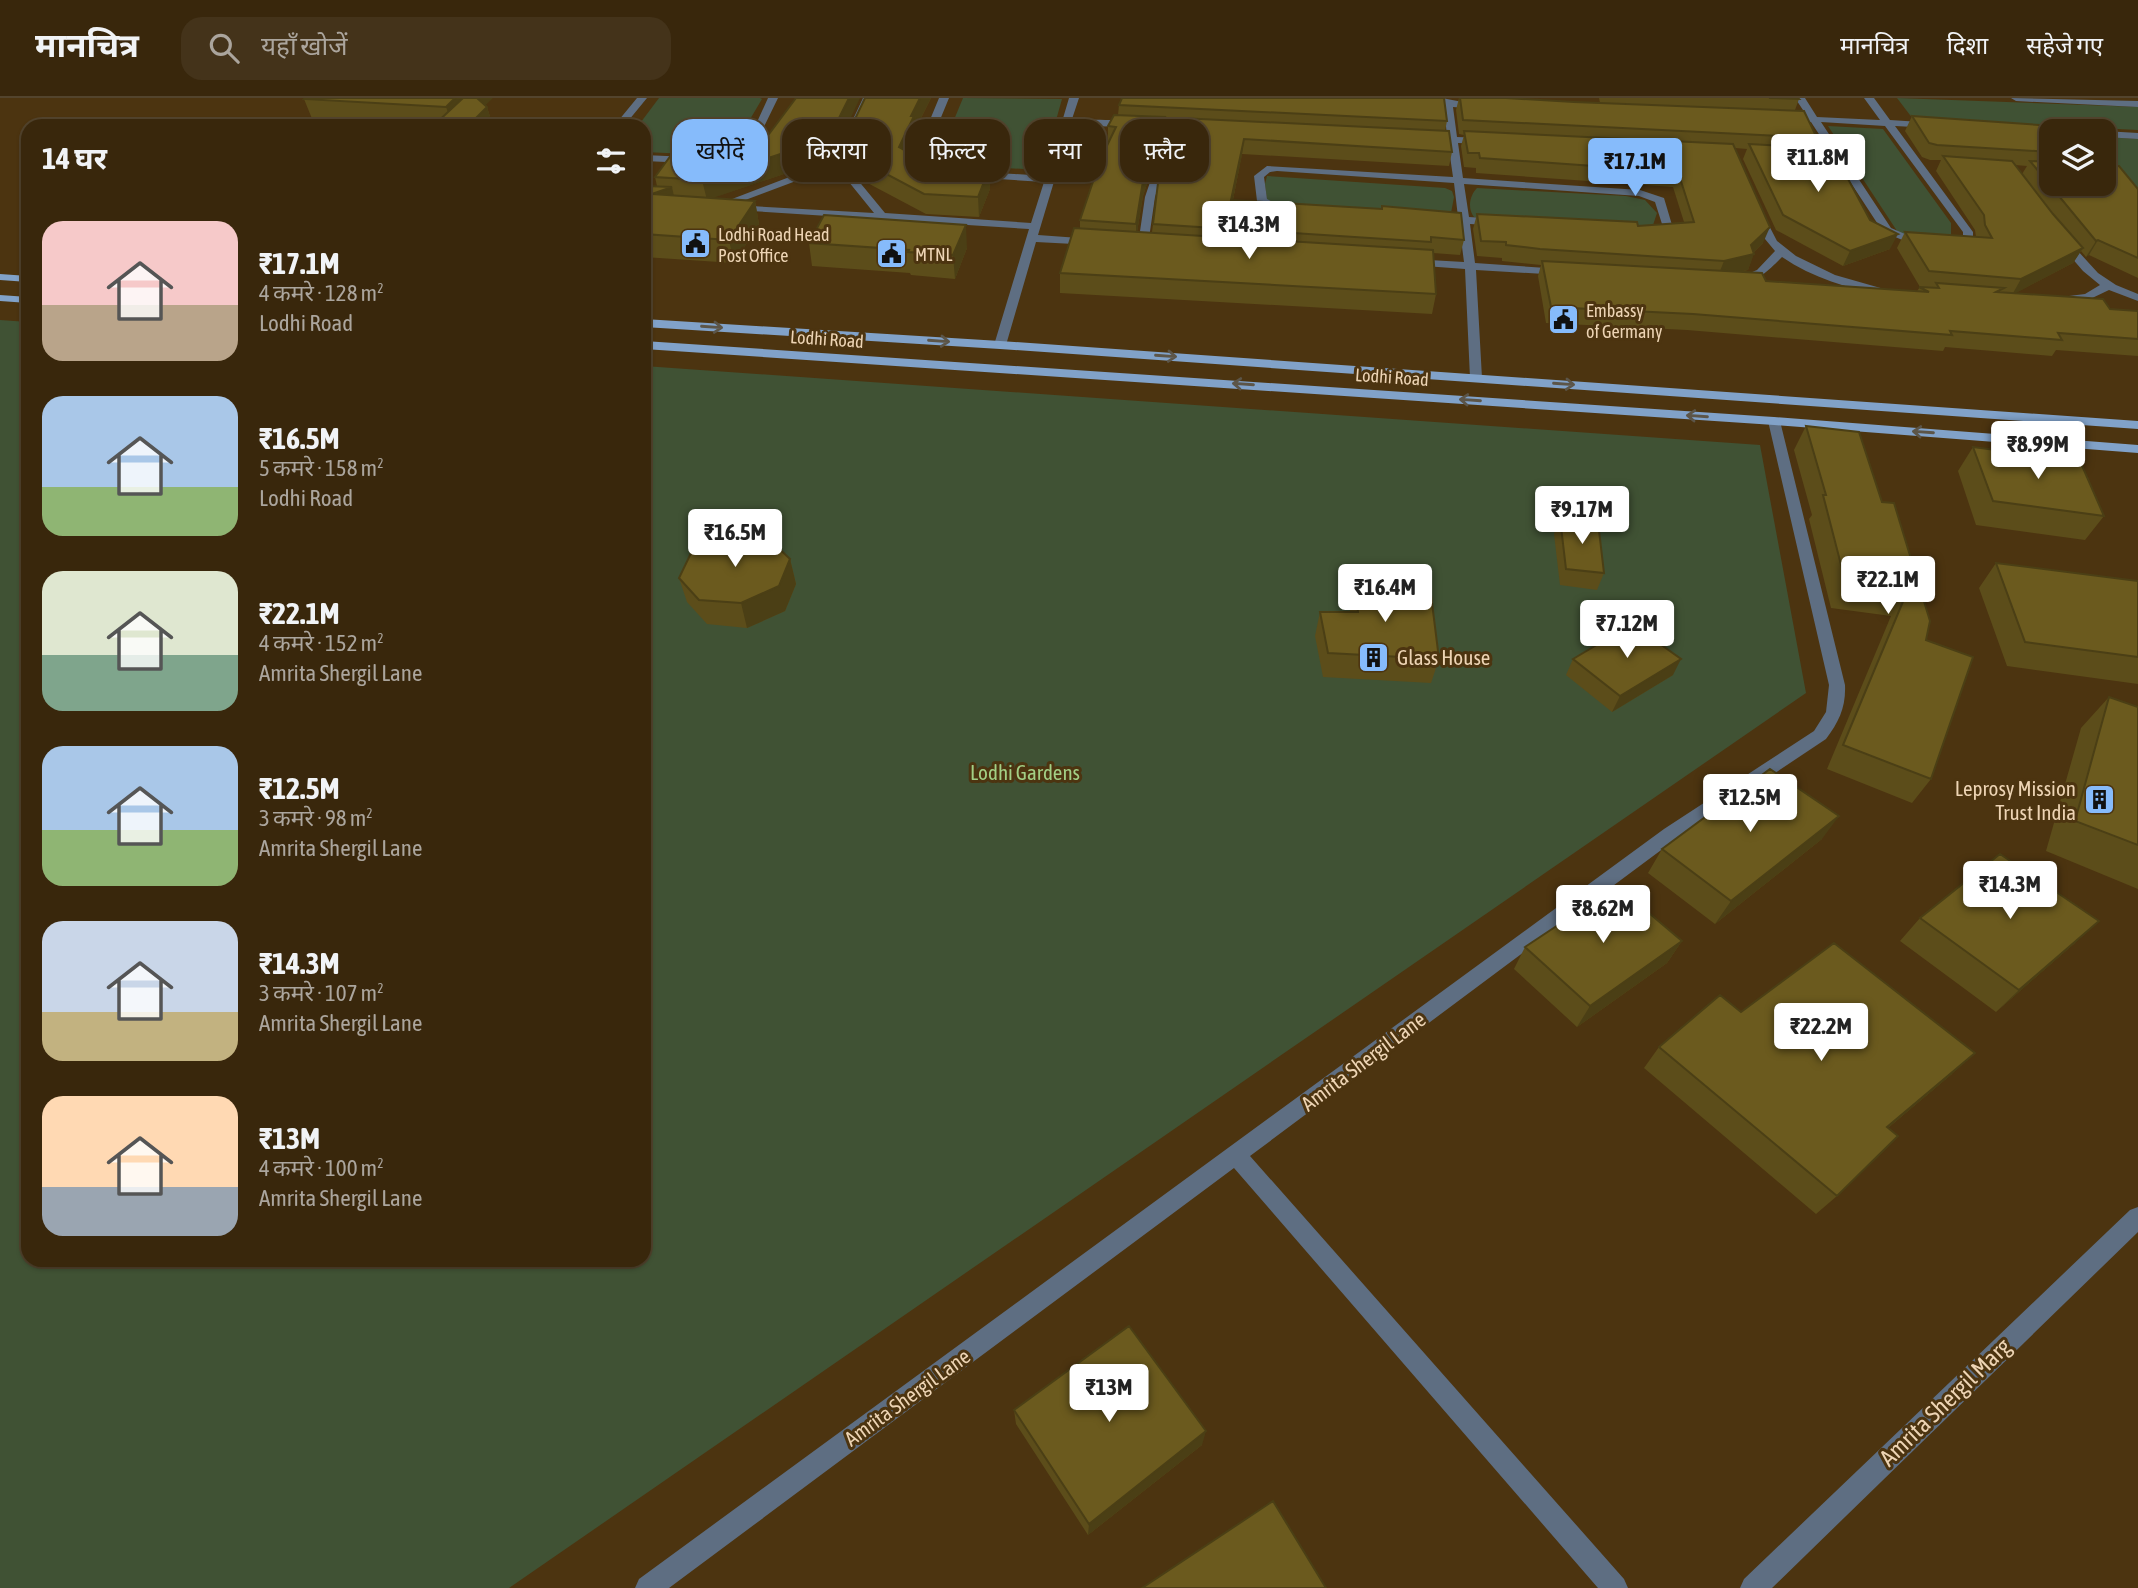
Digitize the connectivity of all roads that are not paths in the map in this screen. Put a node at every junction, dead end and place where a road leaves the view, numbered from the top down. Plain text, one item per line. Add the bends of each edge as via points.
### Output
1 (642, 98) edge
2 (772, 98) edge
3 (868, 98) edge
4 (944, 98) edge
5 (1074, 98) edge
6 (1800, 98) edge
7 (1869, 98) edge
8 (2016, 98) edge
9 (2033, 98) edge
10 (1447, 101) edge
11 (1410, 103) edge
12 (2138, 104) edge
13 (1488, 106) edge
14 (1772, 118) edge
15 (625, 119) edge
16 (762, 119) edge
17 (858, 119) edge
18 (935, 119) edge
19 (1070, 119) edge
20 (1813, 119) junction
21 (1887, 122) junction
22 (1941, 125) edge
23 (1209, 128) edge
24 (1216, 128) edge
25 (2116, 135) edge
26 (2138, 136) edge
27 (1423, 138) edge
28 (1451, 139) junction
29 (1491, 141) edge
30 (651, 158) edge
31 (1828, 158) edge
32 (672, 159) edge
33 (1842, 159) junction
34 (1917, 165) junction
35 (1930, 165) dead end
36 (783, 182) edge
37 (854, 182) edge
38 (1050, 182) edge
39 (1155, 182) edge
40 (1459, 182) junction
41 (1751, 197) edge
42 (882, 216) junction
43 (1463, 221) junction
44 (1034, 232) junction
45 (2057, 235) edge
46 (1106, 242) edge
47 (1157, 246) edge
48 (1781, 251) junction
49 (1402, 261) edge
50 (1470, 266) junction
51 (1580, 273) edge
52 (0, 277) edge
53 (21, 278) edge
54 (1764, 283) edge
55 (1817, 286) edge
56 (2106, 287) junction
57 (1870, 289) junction
58 (1900, 292) edge
59 (0, 298) edge
60 (2138, 298) edge
61 (21, 300) edge
62 (2038, 301) edge
63 (651, 323) edge
64 (651, 345) edge
65 (1000, 345) junction
66 (1476, 378) junction
67 (1774, 421) junction
68 (2138, 425) edge
69 (2138, 449) edge
70 (1236, 1155) junction
71 (2136, 1221) edge
72 (648, 1588) edge
73 (1615, 1588) edge
74 (1753, 1588) edge

1 - 15 street
2 - 16 street
3 - 17 street
4 - 18 street
5 - 19 street
6 - 20 street
7 - 21 street
8 - 9 street
9 - 12 street
10 - 11 street
10 - 13 street
10 - 28 street
14 - 20 street
20 - 21 street
20 - 33 street
21 - 22 street
21 - 34 street
23 - 24 street
25 - 26 street
27 - 28 street
28 - 29 street
28 - 40 street
30 - 32 street
31 - 33 street
33 - 34 street via 1887,230 1917,243 1959,245 1969,240 1968,232
34 - 35 street
36 - 42 street via 718,206
37 - 42 street
38 - 44 street
39 - 47 street via 1137,244
40 - 43 street
40 - 43 street via 1277,168 1259,176 1262,201 1279,209
40 - 43 street via 1640,193 1663,204 1667,225 1653,232
41 - 48 street via 1765,231
42 - 44 street
43 - 50 street
44 - 46 street
44 - 65 street
45 - 56 street
48 - 54 street via 1761,272 1732,282
48 - 57 street via 1840,280
49 - 50 street
50 - 51 street
50 - 66 street
52 - 53 main road
55 - 57 street
56 - 60 street
56 - 62 street via 2088,296
57 - 58 street
59 - 61 main road
63 -> 65 main road, Lodhi Road
67 -> 64 main road, Lodhi Road
65 -> 66 main road, Lodhi Road
66 -> 68 main road, Lodhi Road
69 -> 67 main road, Lodhi Road
67 - 70 street, Amrita Shergil Lane via 1837,685 1832,721 1820,736 1670,834
70 - 72 street, Amrita Shergil Lane
70 - 73 street
71 - 74 street, Amrita Shergil Marg

